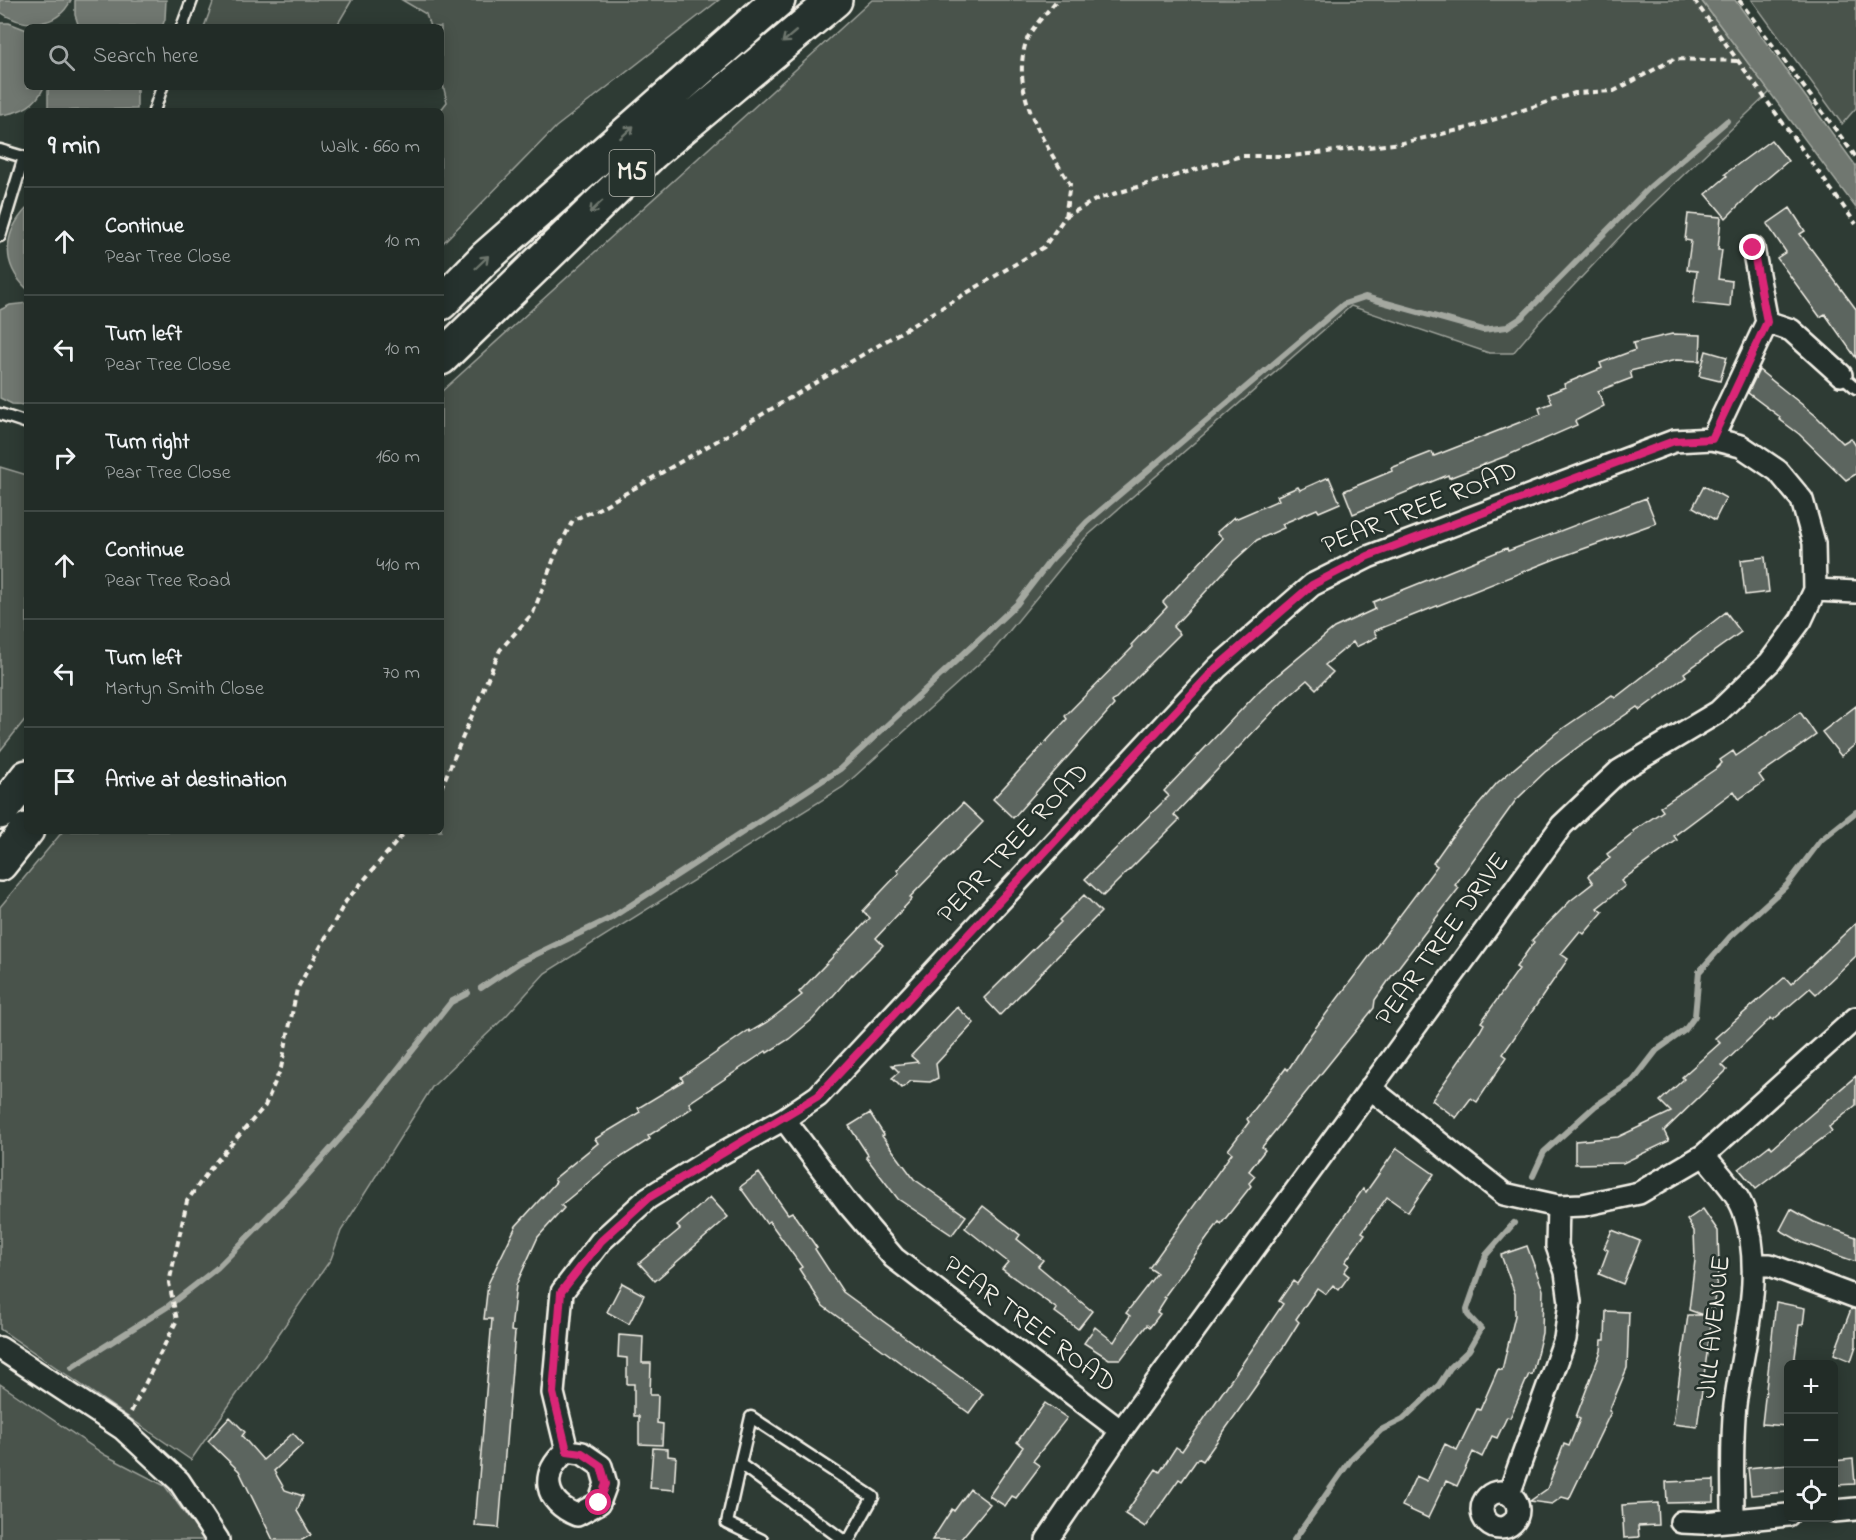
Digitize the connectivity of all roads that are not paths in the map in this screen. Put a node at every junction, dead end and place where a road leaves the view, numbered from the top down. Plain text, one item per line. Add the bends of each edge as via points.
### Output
1 (192, 0) edge
2 (778, 0) edge
3 (835, 0) edge
4 (183, 24) edge
5 (161, 90) edge
6 (155, 108) edge
7 (0, 150) edge
8 (24, 158) edge
9 (24, 161) edge
10 (0, 236) edge
11 (1753, 248) dead end
12 (444, 300) edge
13 (1767, 322) junction
14 (444, 355) edge
15 (1848, 382) edge
16 (0, 414) edge
17 (24, 422) edge
18 (1712, 439) junction
19 (1815, 590) junction
20 (1856, 592) edge
21 (24, 781) edge
22 (0, 812) edge
23 (24, 834) edge
24 (0, 864) edge
25 (1856, 1018) edge
26 (1370, 1088) junction
27 (784, 1119) junction
28 (1704, 1155) junction
29 (1558, 1206) junction
30 (1754, 1265) junction
31 (1856, 1297) edge
32 (0, 1348) edge
33 (1121, 1431) junction
34 (567, 1451) dead end
35 (740, 1464) junction
36 (1856, 1509) edge
37 (1838, 1511) edge
38 (1784, 1515) edge
39 (1733, 1520) junction
40 (1681, 1522) dead end
41 (1704, 1532) edge
42 (1496, 1534) edge
43 (219, 1540) edge
44 (762, 1540) edge
45 (843, 1540) edge
46 (849, 1540) edge
47 (1047, 1540) edge

1 - 4 lane
12 -> 2 highway, M5 via 485,258
3 -> 14 highway, M5 via 652,153
5 - 6 lane
7 - 8 lane
9 - 10 lane
11 - 13 street
13 - 15 street via 1791,330
13 - 18 street
16 - 17 lane
18 - 19 street, PEAR TREE DRIVE via 1742,446 1778,471 1802,500 1814,543
18 - 27 street, PEAR TREE ROAD via 1674,441 1368,556 1312,585 1216,668 818,1096
19 - 20 street
19 - 26 street, PEAR TREE DRIVE via 1801,620 1770,662 1718,712 1619,771 1562,825
21 - 22 highway
23 - 24 highway
25 - 28 street
26 - 29 street via 1504,1194
26 - 33 street, PEAR TREE DRIVE
27 - 33 street, PEAR TREE ROAD via 894,1258
27 - 34 street via 648,1198 601,1241 561,1292 553,1393
28 - 29 street via 1639,1193
28 - 30 street, JILL AVENUE via 1743,1208
29 - 42 street via 1557,1246 1570,1302 1565,1339 1509,1494 1490,1495 1482,1504 1482,1515
30 - 31 street via 1770,1265
30 - 39 street, JILL AVENUE via 1735,1406
32 - 43 street via 123,1429 179,1481
33 - 47 street, PEAR TREE DRIVE
35 - 44 lane via 727,1523
35 - 45 lane
35 - 46 lane via 751,1417 873,1497
36 - 37 street
38 - 39 street
39 - 41 street
40 - 41 street

